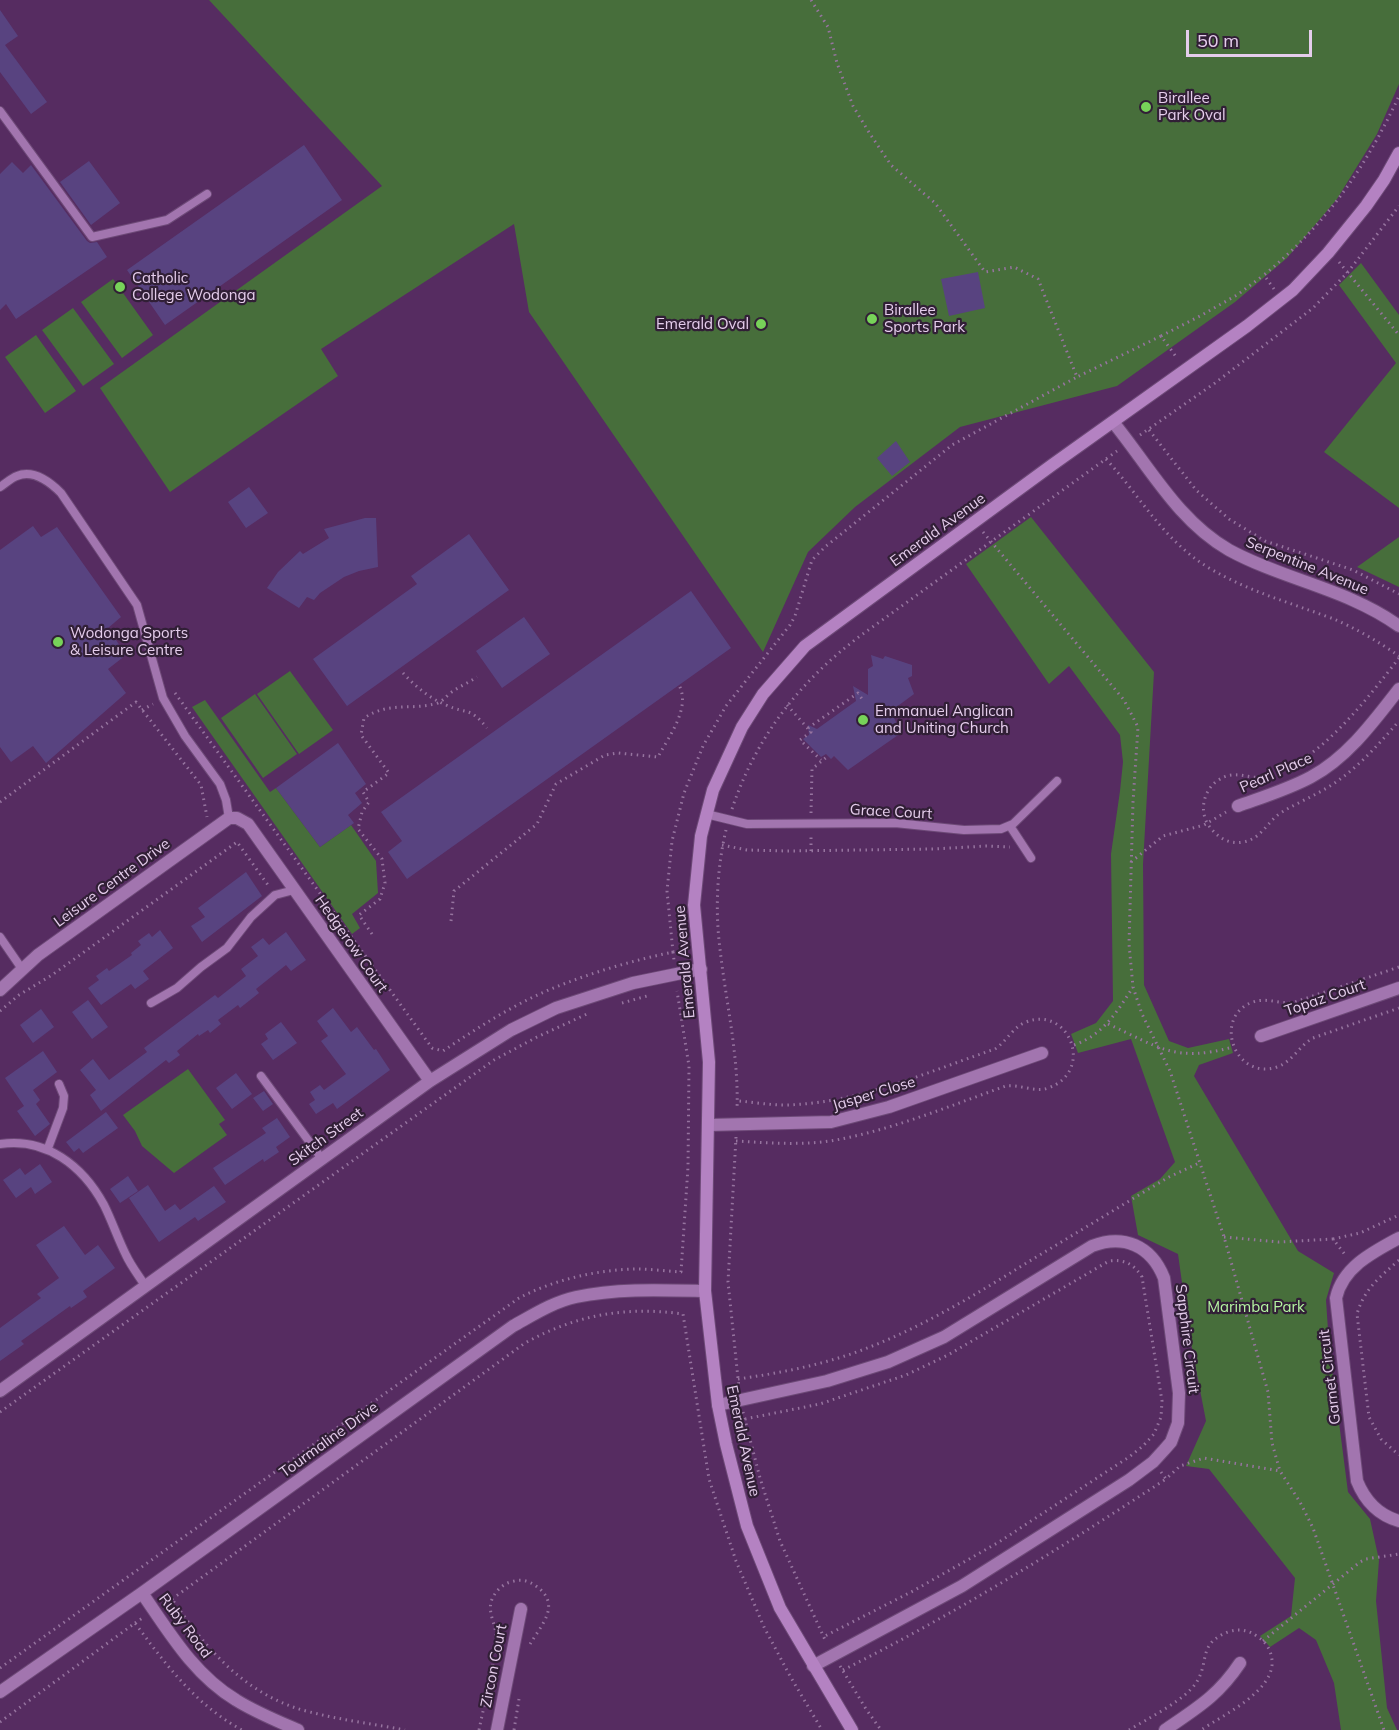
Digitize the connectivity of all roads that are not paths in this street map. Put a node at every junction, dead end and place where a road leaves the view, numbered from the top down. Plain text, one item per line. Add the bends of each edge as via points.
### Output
1 (0, 111) edge
2 (1399, 153) edge
3 (207, 194) dead end
4 (1113, 422) junction
5 (0, 487) edge
6 (1399, 626) edge
7 (1399, 689) edge
8 (1057, 781) dead end
9 (1238, 806) road end
10 (706, 814) junction
11 (229, 818) junction
12 (1010, 826) junction
13 (1030, 858) dead end
14 (294, 890) junction
15 (0, 937) edge
16 (22, 969) junction
17 (701, 969) junction
18 (1399, 988) edge
19 (0, 990) edge
20 (151, 1003) dead end
21 (1261, 1036) dead end
22 (1042, 1053) dead end
23 (261, 1076) dead end
24 (430, 1080) junction
25 (58, 1084) dead end
26 (708, 1125) junction
27 (0, 1144) edge
28 (48, 1148) junction
29 (322, 1159) junction
30 (1399, 1238) edge
31 (146, 1287) junction
32 (705, 1291) junction
33 (0, 1391) edge
34 (718, 1406) junction
35 (1399, 1521) edge
36 (142, 1593) junction
37 (521, 1609) dead end
38 (1240, 1663) dead end
39 (813, 1665) junction
40 (0, 1692) edge
41 (298, 1730) edge
42 (497, 1730) edge
43 (852, 1730) edge
44 (1165, 1730) edge

1 - 3 lane via 92,237 167,220
2 - 4 street, Emerald Avenue via 1366,206 1328,253 1281,299
4 - 6 street, Serpentine Avenue via 1173,501 1227,549 1363,605
4 - 10 street, Emerald Avenue via 822,632 796,655 746,721
5 - 11 lane via 17,475 30,474 46,480 61,493 137,606 163,698 220,784
7 - 9 street, Pearl Place via 1364,734 1329,765 1311,777
8 - 12 lane
10 - 12 lane, Grace Court via 747,824 895,823 964,830
10 - 17 street, Emerald Avenue via 694,905
11 - 14 street, Hedgerow Court via 248,824
11 - 16 street, Leisure Centre Drive
12 - 13 lane
14 - 20 lane via 275,895 251,917 227,948 177,988
14 - 24 street, Hedgerow Court
15 - 16 lane
16 - 19 street, Leisure Centre Drive
17 - 24 street, Skitch Street via 633,983 556,1008 511,1030
17 - 26 street, Emerald Avenue via 709,1062
18 - 21 street, Topaz Court
22 - 26 street, Jasper Close via 831,1122
23 - 29 lane
24 - 29 street, Skitch Street
25 - 28 lane via 64,1096 63,1108
26 - 32 street, Emerald Avenue
27 - 28 lane
28 - 31 lane via 80,1172 93,1188 127,1258
29 - 31 street, Skitch Street
30 - 35 street, Garnet Circuit via 1354,1267 1339,1285 1336,1298 1358,1481 1369,1503
31 - 33 street, Skitch Street
32 - 34 street, Emerald Avenue
32 - 36 street, Tourmaline Drive via 609,1293 575,1298 542,1309
34 - 39 street, Emerald Avenue via 747,1526 780,1608
34 - 39 street, Sapphire Circuit via 827,1382 888,1362 944,1337 1104,1242 1120,1240 1138,1246 1156,1263 1164,1278 1180,1408 1171,1442 1153,1462 962,1586
36 - 40 street, Tourmaline Drive
36 - 41 street, Ruby Road via 208,1680 234,1700
37 - 42 street, Zircon Court
38 - 44 street via 1210,1699
39 - 43 street, Emerald Avenue

